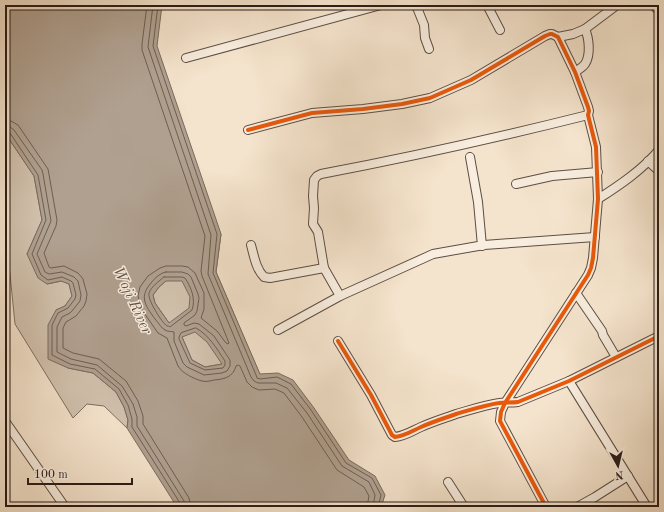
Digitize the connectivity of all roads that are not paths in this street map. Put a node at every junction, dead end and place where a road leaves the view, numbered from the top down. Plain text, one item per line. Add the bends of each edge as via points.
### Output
1 (381, 5) edge
2 (416, 5) edge
3 (487, 5) edge
4 (617, 5) edge
5 (653, 5) edge
6 (659, 11) edge
7 (585, 29) junction
8 (500, 30) dead end
9 (558, 37) junction
10 (429, 49) dead end
11 (186, 58) dead end
12 (575, 72) junction
13 (588, 115) junction
14 (248, 130) dead end
15 (659, 150) edge
16 (470, 157) dead end
17 (648, 160) junction
18 (659, 171) edge
19 (598, 172) junction
20 (516, 184) dead end
21 (598, 199) junction
22 (595, 237) junction
23 (250, 245) dead end
24 (482, 246) junction
25 (324, 268) junction
26 (576, 292) junction
27 (340, 296) junction
28 (278, 330) dead end
29 (659, 336) edge
30 (338, 341) dead end
31 (616, 357) junction
32 (570, 381) junction
33 (505, 403) junction
34 (5, 421) edge
35 (628, 476) junction
36 (448, 482) dead end
37 (65, 507) edge
38 (464, 507) edge
39 (546, 507) edge
40 (578, 507) edge
41 (647, 507) edge

1 - 11 street
2 - 10 street via 424,25
3 - 8 street
4 - 7 street
5 - 6 street
7 - 9 street
7 - 12 street via 588,35 586,63
9 - 12 street
9 - 14 street via 552,34 545,36 471,80 430,98 363,109 312,113
12 - 13 street via 588,107
13 - 19 street via 596,147
13 - 25 street via 317,176 314,180 313,224 318,232
15 - 17 street
16 - 24 street via 477,188
17 - 18 street
17 - 21 street
19 - 20 street via 552,176
19 - 21 street
21 - 22 street
22 - 24 street
22 - 26 street via 591,268
23 - 25 street via 264,278
24 - 27 street via 430,255
25 - 27 street
26 - 31 street
26 - 33 street
27 - 28 street
29 - 31 street
30 - 33 street via 395,437 456,414
31 - 32 street
32 - 33 street via 518,402
32 - 35 street
33 - 39 street via 500,421
34 - 37 street
35 - 40 street
35 - 41 street
36 - 38 street

